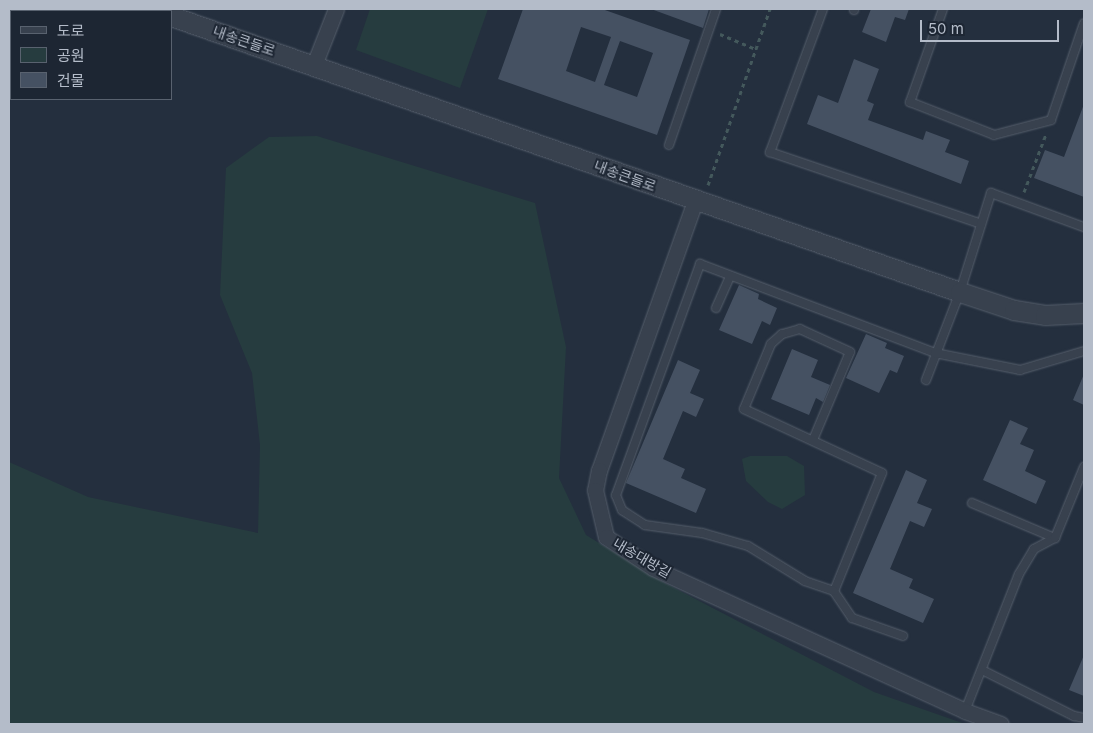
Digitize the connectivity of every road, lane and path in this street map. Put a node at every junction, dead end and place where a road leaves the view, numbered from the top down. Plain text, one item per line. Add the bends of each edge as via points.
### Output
1 (336, 9) edge
2 (716, 9) edge
3 (770, 9) edge
4 (823, 9) edge
5 (942, 9) edge
6 (172, 16) edge
7 (1084, 25) edge
8 (715, 32) dead end
9 (756, 49) junction
10 (314, 65) junction
11 (1051, 120) junction
12 (669, 145) dead end
13 (698, 202) junction
14 (1020, 203) junction
15 (981, 224) junction
16 (1084, 227) edge
17 (730, 276) junction
18 (960, 292) junction
19 (716, 308) dead end
20 (1084, 313) edge
21 (1084, 350) edge
22 (935, 353) junction
23 (926, 380) dead end
24 (813, 440) junction
25 (1084, 468) edge
26 (972, 503) dead end
27 (1055, 538) junction
28 (834, 590) junction
29 (903, 636) dead end
30 (982, 670) junction
31 (965, 711) junction
32 (1084, 718) edge
33 (1001, 724) edge

1 - 10 street
2 - 12 lane
3 - 9 path
4 - 15 lane via 770,152
5 - 11 lane via 910,102 994,135
6 - 10 street, 내송큰들로
7 - 11 lane
8 - 9 path
9 - 13 path
10 - 13 street, 내송큰들로
11 - 14 path
13 - 18 street, 내송큰들로
13 - 31 street, 내송대방길 via 599,470 595,490 606,537 653,568
14 - 15 lane via 991,193
14 - 16 lane
15 - 18 lane
17 - 19 lane
17 - 22 lane
17 - 28 lane via 700,264 616,495 622,510 645,525 702,533 748,546 805,581
18 - 20 street, 내송큰들로 via 1037,314
18 - 22 lane
21 - 22 lane via 1020,370
22 - 23 lane
24 - 24 lane via 744,409 770,344 782,334 800,329 850,352
24 - 28 lane via 882,472
25 - 27 lane
26 - 27 lane
27 - 30 lane via 1034,550 1019,574
28 - 29 lane via 852,618
30 - 31 lane
30 - 32 lane
31 - 33 street, 내송대방길

